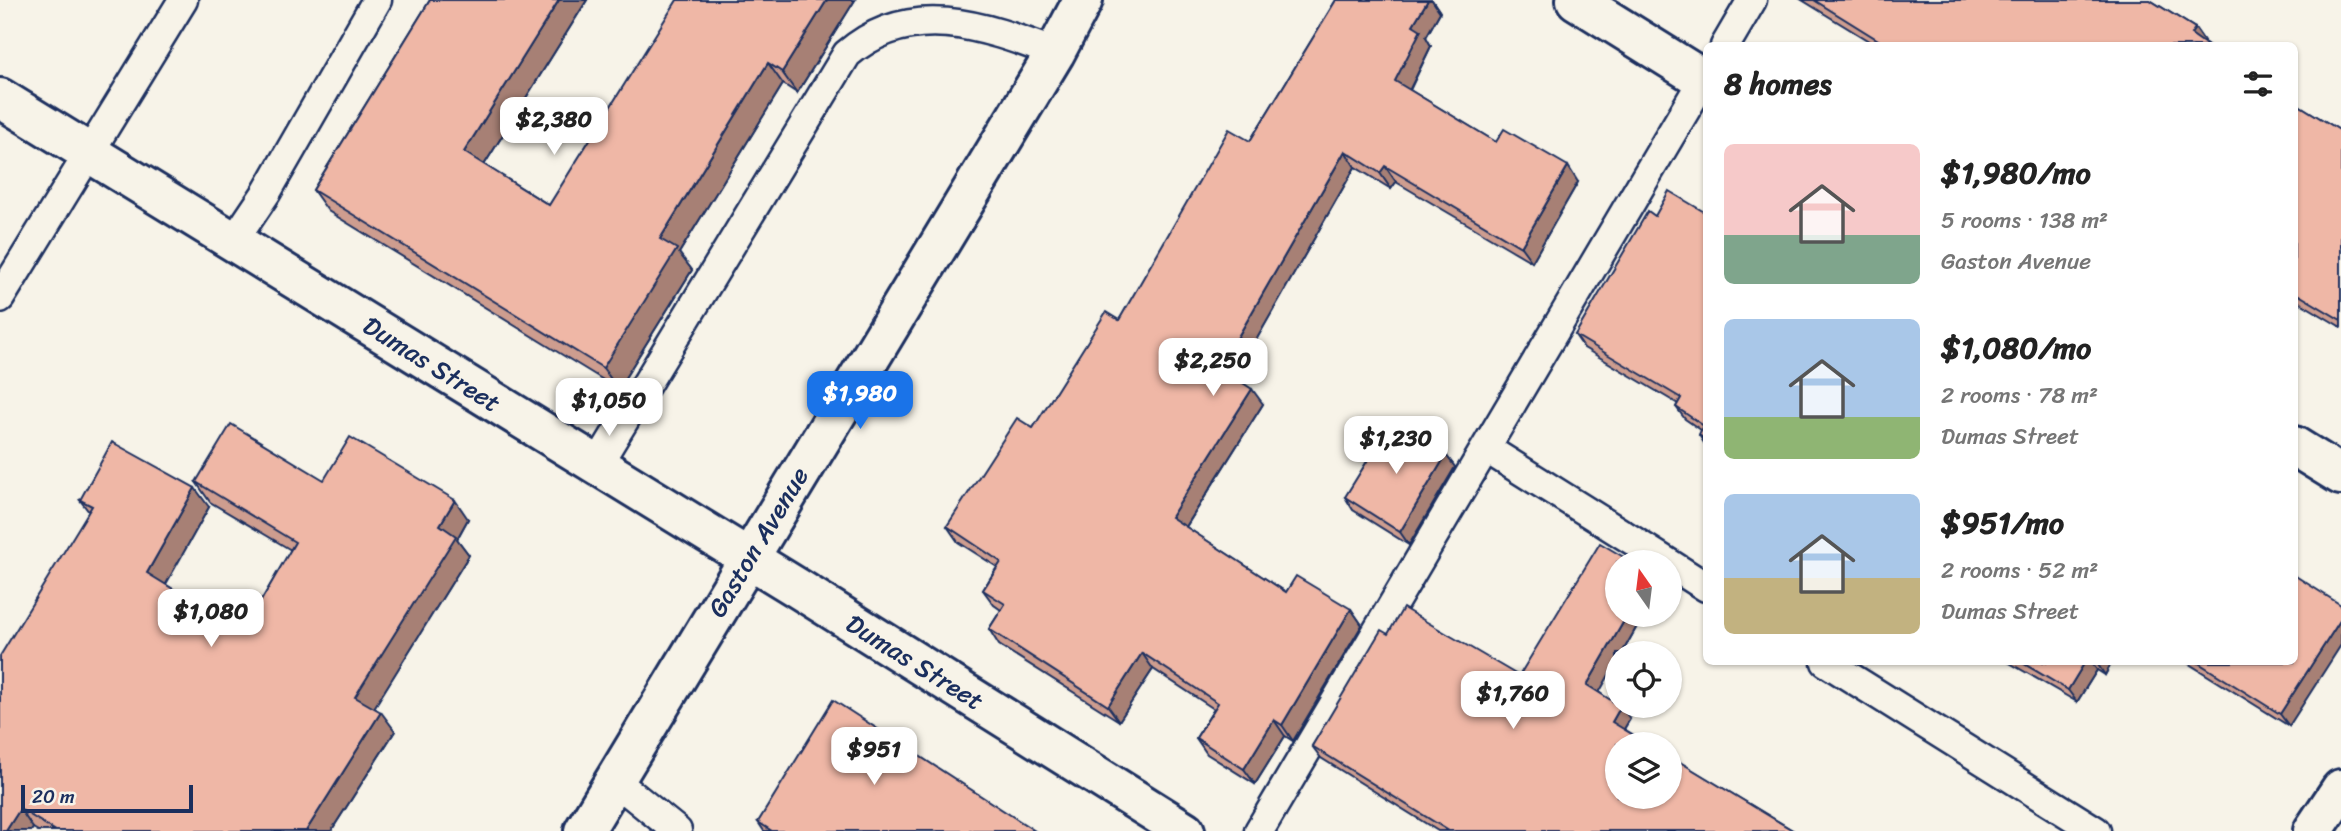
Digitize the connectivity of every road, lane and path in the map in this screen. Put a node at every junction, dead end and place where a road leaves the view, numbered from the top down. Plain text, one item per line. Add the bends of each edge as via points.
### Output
1 (183, 0) edge
2 (377, 0) edge
3 (1083, 0) edge
4 (1576, 0) edge
5 (1752, 0) edge
6 (1727, 42) edge
7 (1055, 53) junction
8 (1703, 78) edge
9 (1703, 82) edge
10 (0, 98) edge
11 (89, 154) junction
12 (233, 242) junction
13 (0, 298) edge
14 (2298, 448) edge
15 (1487, 449) junction
16 (597, 465) junction
17 (2341, 475) edge
18 (1647, 550) edge
19 (748, 558) junction
20 (1682, 572) edge
21 (1703, 585) edge
22 (1831, 665) edge
23 (614, 780) junction
24 (2341, 789) edge
25 (584, 831) edge
26 (677, 831) edge
27 (1185, 831) edge
28 (1259, 831) edge
29 (2096, 831) edge
30 (2313, 831) edge

1 - 11 lane
2 - 12 lane
3 - 7 street, Gaston Avenue
4 - 8 street
5 - 6 lane
7 - 16 lane via 950,13 894,19 861,38
7 - 19 street, Gaston Avenue
9 - 15 lane
10 - 11 street, Dumas Street
11 - 12 street, Dumas Street
11 - 13 lane
12 - 16 street, Dumas Street
14 - 17 street
15 - 18 lane
15 - 28 lane
16 - 19 street, Dumas Street
19 - 23 street, Gaston Avenue
19 - 27 street, Dumas Street
20 - 21 lane
22 - 29 lane
23 - 25 street, Gaston Avenue
23 - 26 lane
24 - 30 street

